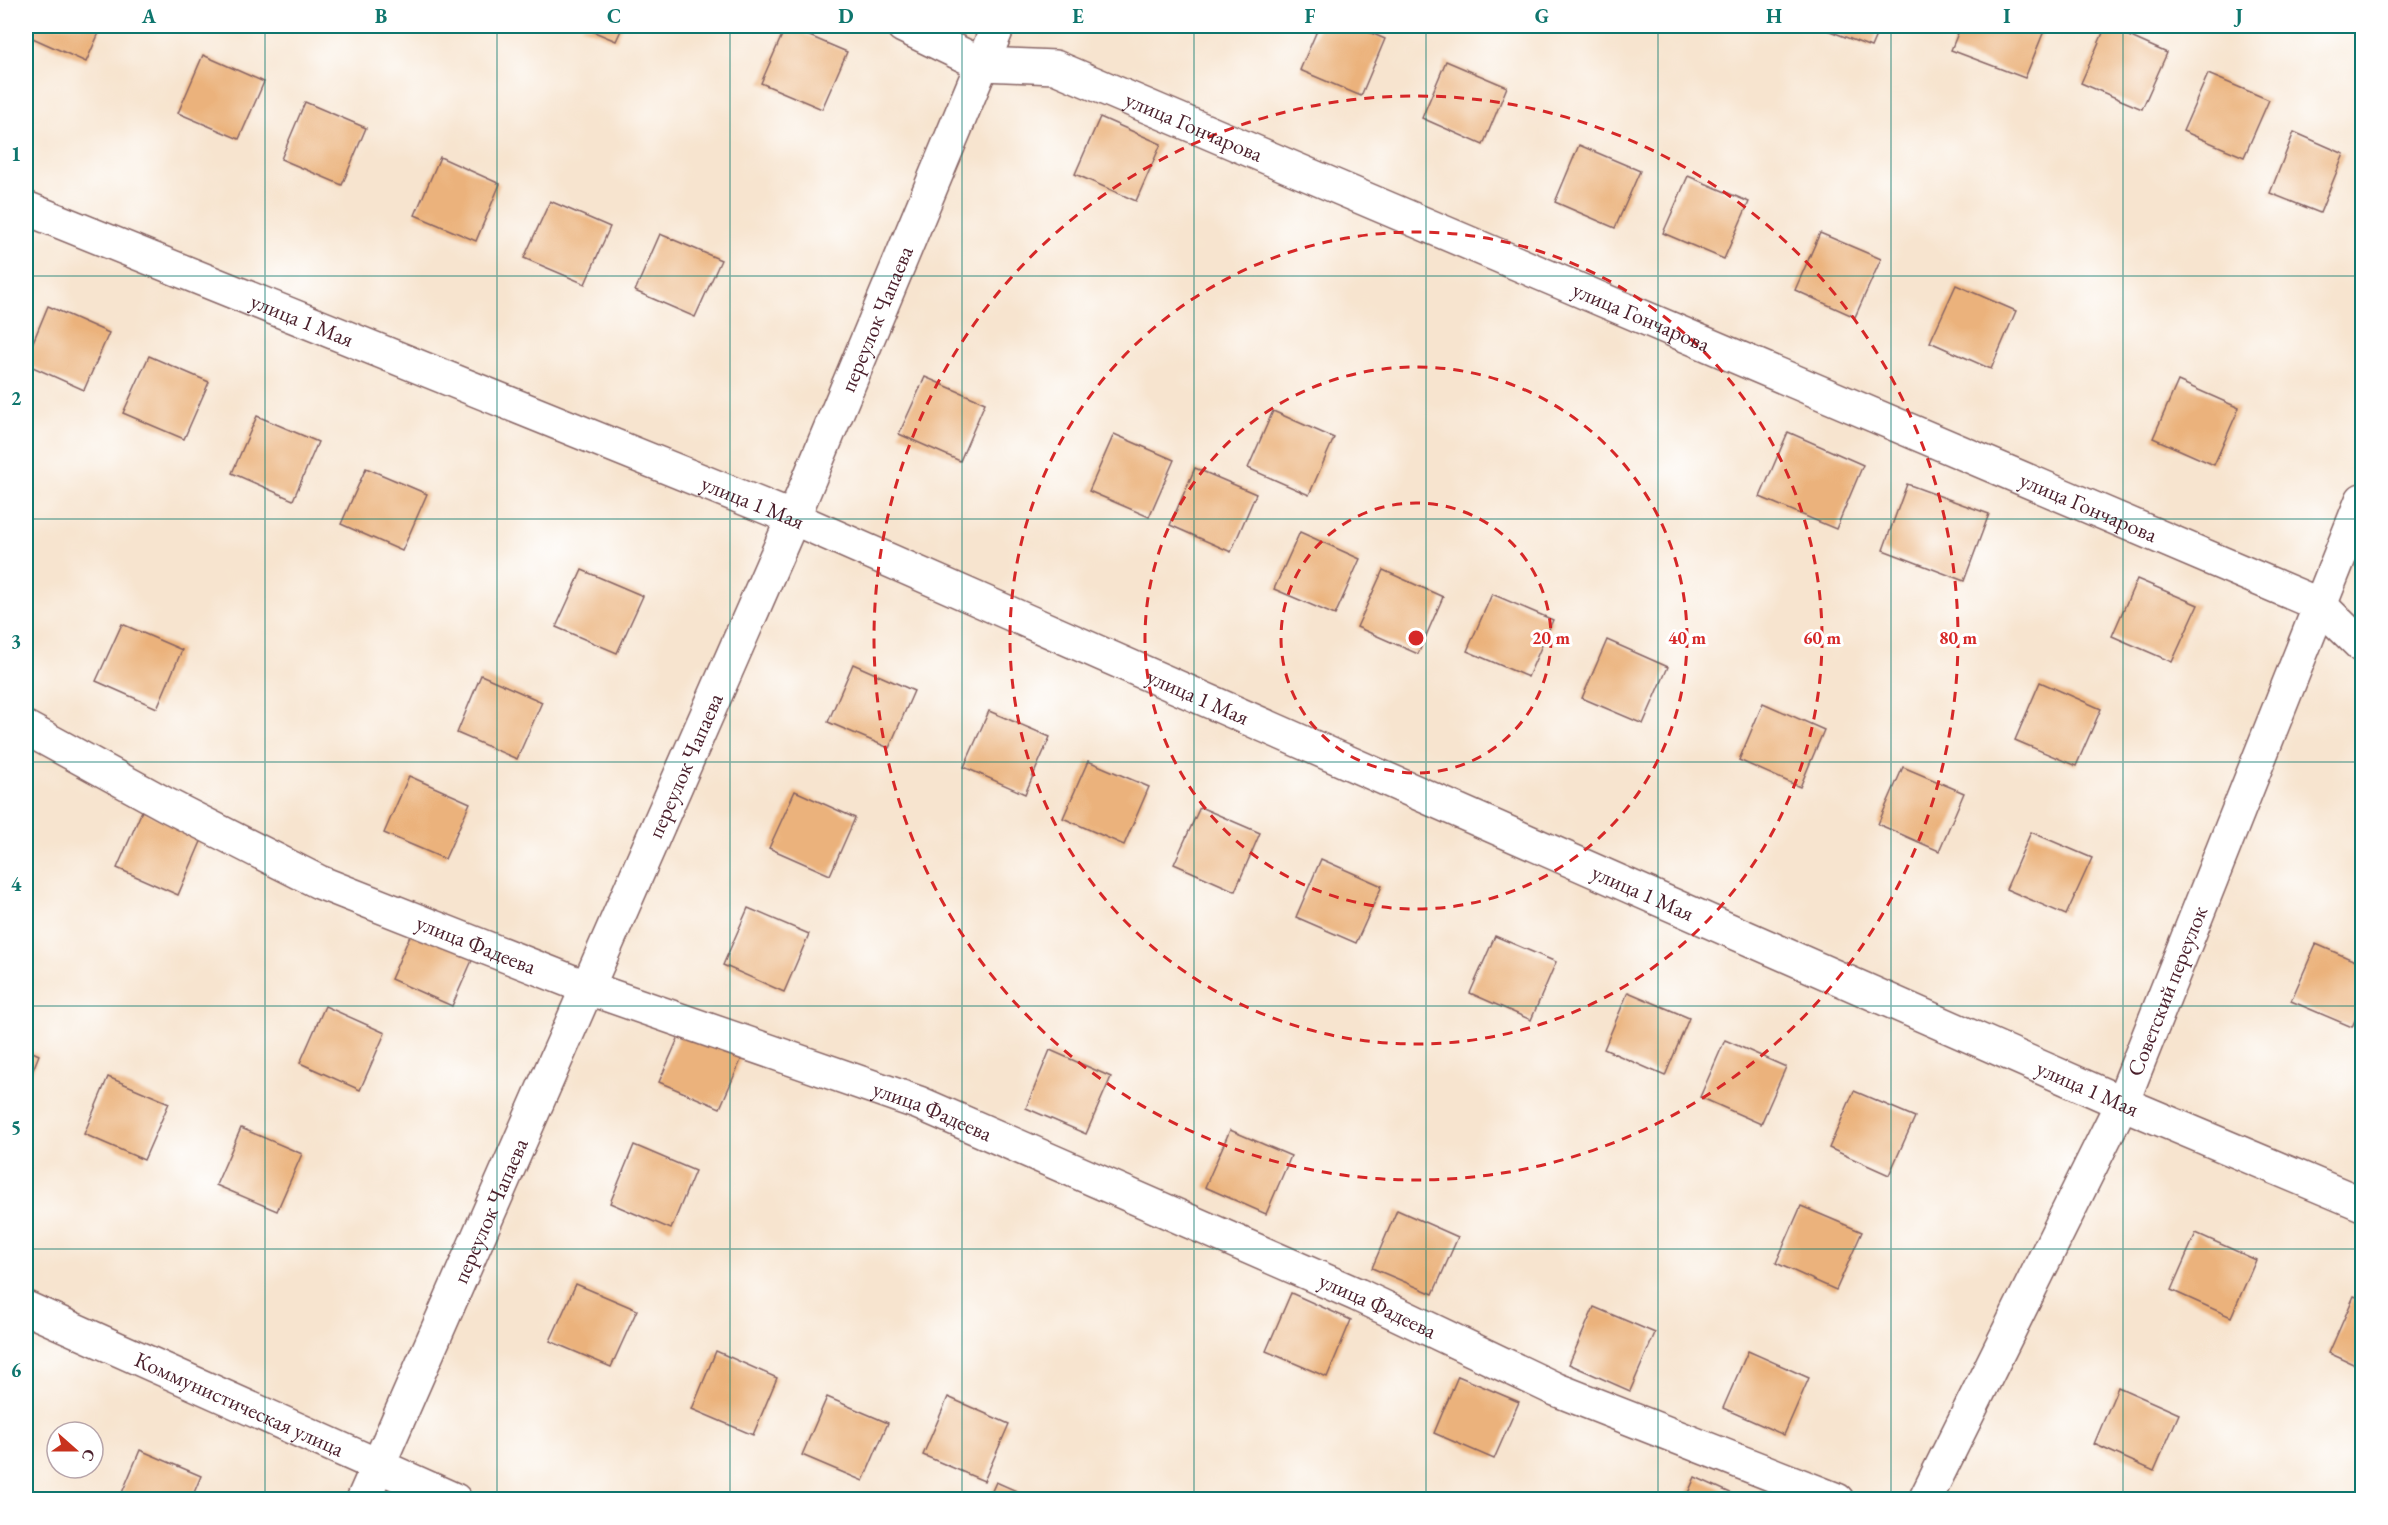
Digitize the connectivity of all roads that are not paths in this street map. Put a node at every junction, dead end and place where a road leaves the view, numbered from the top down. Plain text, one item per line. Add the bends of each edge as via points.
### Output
1 (903, 26) edge
2 (998, 26) edge
3 (982, 64) junction
4 (26, 208) edge
5 (2362, 500) edge
6 (793, 518) junction
7 (2320, 605) junction
8 (2362, 646) edge
9 (26, 728) edge
10 (588, 988) junction
11 (2122, 1103) junction
12 (2362, 1204) edge
13 (26, 1308) edge
14 (378, 1466) junction
15 (363, 1500) edge
16 (455, 1500) edge
17 (1837, 1500) edge
18 (1925, 1500) edge

1 - 3 street, улица Гончарова
2 - 3 street, переулок Чапаева
3 - 6 street, переулок Чапаева
3 - 7 street, улица Гончарова via 1055,67
4 - 6 street, улица 1 Мая
5 - 7 street, Советский переулок
6 - 10 street, переулок Чапаева
6 - 11 street, улица 1 Мая
7 - 8 street, улица Гончарова
7 - 11 street, Советский переулок
9 - 10 street, улица Фадеева via 319,882
10 - 14 street, переулок Чапаева
10 - 17 street, улица Фадеева via 919,1103 1358,1295 1555,1389
11 - 12 street, улица 1 Мая
11 - 18 street, Советский переулок
13 - 14 street, Коммунистическая улица
14 - 15 street, переулок Чапаева
14 - 16 street, Коммунистическая улица

